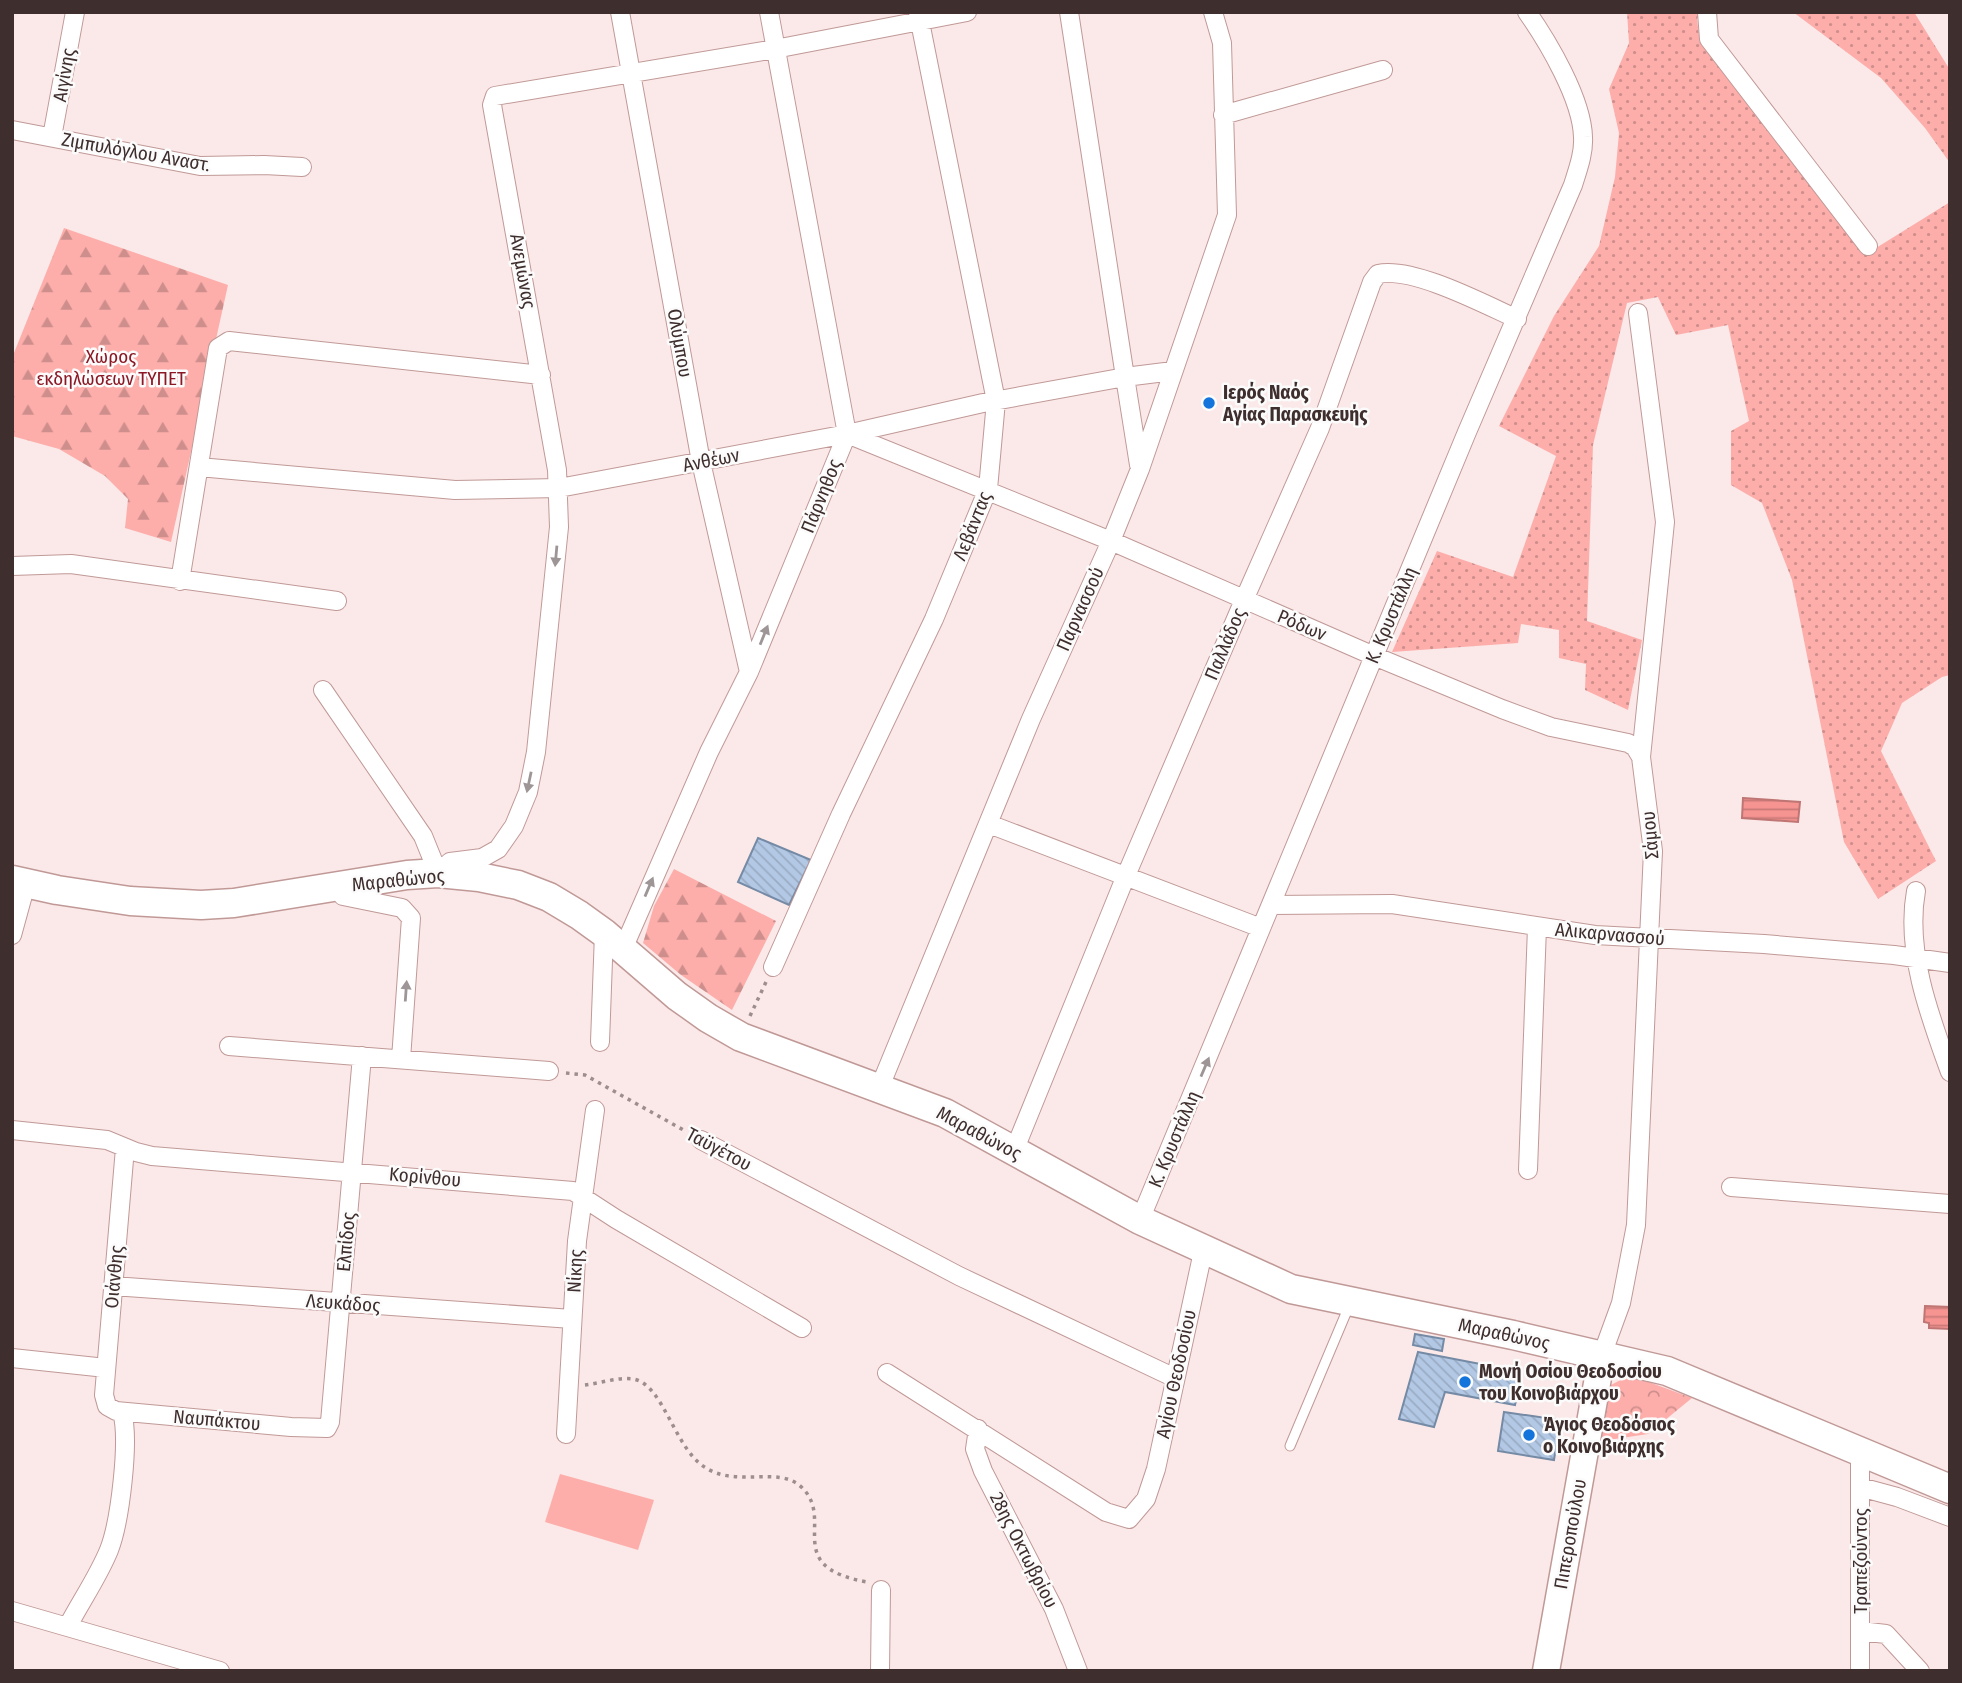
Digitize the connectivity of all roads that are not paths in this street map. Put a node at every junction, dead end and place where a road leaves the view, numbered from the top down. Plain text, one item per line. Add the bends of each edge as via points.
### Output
1 (75, 12) edge
2 (620, 12) edge
3 (769, 12) edge
4 (967, 12) edge
5 (1069, 12) edge
6 (1213, 12) edge
7 (1527, 12) edge
8 (1707, 12) edge
9 (919, 17) edge
10 (775, 49) junction
11 (1383, 71) dead end
12 (631, 73) junction
13 (1223, 115) junction
14 (12, 130) edge
15 (52, 137) junction
16 (302, 167) dead end
17 (1868, 246) dead end
18 (1638, 313) dead end
19 (1517, 319) junction
20 (1173, 371) junction
21 (541, 374) junction
22 (1125, 377) junction
23 (996, 401) junction
24 (846, 434) junction
25 (701, 461) junction
26 (199, 467) junction
27 (1140, 469) junction
28 (559, 488) junction
29 (988, 489) junction
30 (1111, 541) junction
31 (12, 566) edge
32 (180, 581) junction
33 (1244, 600) junction
34 (337, 601) dead end
35 (1374, 656) junction
36 (749, 672) junction
37 (323, 690) dead end
38 (1641, 757) junction
39 (989, 824) junction
40 (438, 873) junction
41 (1125, 878) junction
42 (19, 882) edge
43 (339, 887) junction
44 (1916, 891) dead end
45 (1272, 905) junction
46 (1537, 927) junction
47 (1261, 928) junction
48 (12, 936) edge
49 (1648, 939) junction
50 (613, 941) junction
51 (1918, 958) junction
52 (1950, 962) edge
53 (773, 967) road end
54 (600, 1042) dead end
55 (229, 1046) dead end
56 (362, 1056) junction
57 (401, 1059) junction
58 (550, 1071) road end
59 (1950, 1072) edge
60 (879, 1089) junction
61 (594, 1110) dead end
62 (12, 1130) edge
63 (701, 1140) road end
64 (125, 1148) junction
65 (1014, 1151) junction
66 (1528, 1170) dead end
67 (352, 1171) junction
68 (1731, 1187) dead end
69 (583, 1195) junction
70 (1950, 1204) edge
71 (1140, 1220) junction
72 (1203, 1247) junction
73 (113, 1286) junction
74 (1352, 1302) junction
75 (340, 1303) junction
76 (572, 1319) junction
77 (802, 1328) dead end
78 (1602, 1355) junction
79 (12, 1358) edge
80 (106, 1368) junction
81 (887, 1373) dead end
82 (1175, 1378) junction
83 (115, 1409) junction
84 (327, 1428) joint
85 (978, 1429) junction
86 (566, 1434) dead end
87 (1290, 1446) dead end
88 (1860, 1452) junction
89 (1860, 1487) junction
90 (1950, 1489) edge
91 (1950, 1517) edge
92 (881, 1590) road end
93 (12, 1611) edge
94 (68, 1626) junction
95 (1860, 1631) junction
96 (220, 1671) edge
97 (880, 1671) edge
98 (1078, 1671) edge
99 (1546, 1671) edge
100 (1860, 1671) edge
101 (1920, 1671) edge

1 - 15 street, Αιγίνης
2 - 12 street, Ολύμπου
3 - 10 street, Πάρνηθος
4 - 9 street, Ανεμώνας
5 - 22 street
6 - 13 street via 1222,43
7 - 19 street, Κ. Κρυστάλλη via 1568,85 1583,141 1573,185
8 - 17 street via 1709,39
9 - 10 street, Ανεμώνας
9 - 23 street, Λεβάντας
10 - 12 street, Ανεμώνας
10 - 24 street, Πάρνηθος
11 - 13 street
12 - 21 street, Ανεμώνας via 495,96 492,104
12 - 25 street, Ολύμπου
13 - 20 street, Παρνασσού via 1227,215
14 - 15 street, Ζιμπυλόγλου Αναστ.
15 - 16 street, Ζιμπυλόγλου Αναστ. via 200,166
18 - 38 street, Σάμου via 1665,522
19 - 33 street, Παλλάδος via 1428,282 1395,272 1378,275 1320,428
19 - 35 street, Κ. Κρυστάλλη
20 - 22 street, Ανθέων
20 - 27 street, Παρνασσού
21 - 26 street via 229,341 218,348
21 - 28 street, Ανεμώνας
22 - 23 street, Ανθέων
22 - 27 street
23 - 24 street, Ανθέων
23 - 29 street, Λεβάντας
24 - 25 street, Ανθέων
24 - 29 street, Ρόδων
36 -> 24 street, Πάρνηθος
25 - 28 street, Ανθέων
25 - 36 street, Ολύμπου
26 - 28 street, Ανθέων via 455,491
26 - 32 street
27 - 30 street, Παρνασσού
28 -> 40 street, Ανεμώνας via 550,633 528,792 498,849 482,858 450,862
29 - 30 street, Ρόδων
29 - 53 street, Λεβάντας via 934,619
30 - 33 street, Ρόδων
30 - 39 street, Παρνασσού
31 - 32 street via 71,564
32 - 34 street
33 - 35 street, Ρόδων
33 - 41 street, Παλλάδος
35 - 38 street, Ρόδων via 1551,727 1628,743
35 - 45 street, Κ. Κρυστάλλη
50 -> 36 street, Πάρνηθος
37 - 40 street via 424,836
38 - 49 street, Σάμου via 1652,834
39 - 41 street
39 - 60 street, Παρνασσού
40 - 43 main road, Μαραθώνος
40 - 50 main road, Μαραθώνος via 518,884 550,897
41 - 47 street
41 - 65 street, Παλλάδος
42 - 43 main road, Μαραθώνος via 130,901 201,905
42 - 48 street
57 -> 43 street via 411,918 402,908 342,897
44 - 51 street via 1913,916
45 - 46 street, Αλικαρνασσού via 1392,904
45 - 47 street, Κ. Κρυστάλλη
46 - 49 street, Αλικαρνασσού
46 - 66 street
71 -> 47 street, Κ. Κρυστάλλη
49 - 51 street, Αλικαρνασσού
49 - 78 street, Σάμου via 1636,1225 1621,1303
50 - 54 street
50 - 60 main road, Μαραθώνος via 685,1002 741,1037
51 - 52 street, Αλικαρνασσού
51 - 59 street
55 - 56 street
56 - 57 street
56 - 67 street, Ελπίδος
57 - 58 street
60 - 65 main road, Μαραθώνος via 945,1113
61 - 69 street, Νίκης
62 - 64 street, Κορίνθου via 107,1140
63 - 82 street, Ταϋγέτου via 959,1276
64 - 67 street, Κορίνθου via 152,1156
64 - 73 street, Οιάνθης
65 - 71 main road, Μαραθώνος
67 - 69 street, Κορίνθου
67 - 75 street, Ελπίδος
68 - 70 street
69 - 76 street, Νίκης
69 - 77 street, Κορίνθου
71 - 72 main road, Μαραθώνος
72 - 74 main road, Μαραθώνος via 1291,1289
72 - 82 street, Αγίου Θεοδοσίου
73 - 75 street, Λευκάδος
73 - 80 street, Οιάνθης
74 - 78 main road, Μαραθώνος
74 - 87 lane
75 - 76 street, Λευκάδος
75 - 84 street, Ελπίδος
76 - 86 street, Νίκης
78 - 88 main road, Μαραθώνος via 1667,1371
78 - 99 street, Πιπεροπούλου
79 - 80 street
80 - 83 street, Οιάνθης via 104,1395
81 - 85 street
82 - 85 street, Αγίου Θεοδοσίου via 1156,1469 1146,1499 1129,1519 1106,1512
83 - 84 street, Ναυπάκτου
83 - 94 street, Οιάνθης via 125,1449 109,1549
85 - 98 street, 28ης Οκτωβρίου via 975,1449 983,1471 1054,1609
88 - 89 street, Τραπεζούντος
88 - 90 main road, Μαραθώνος
89 - 91 street
89 - 95 street, Τραπεζούντος
92 - 97 street
93 - 94 street
94 - 96 street
95 - 100 street, Τραπεζούντος
95 - 101 street via 1886,1634

